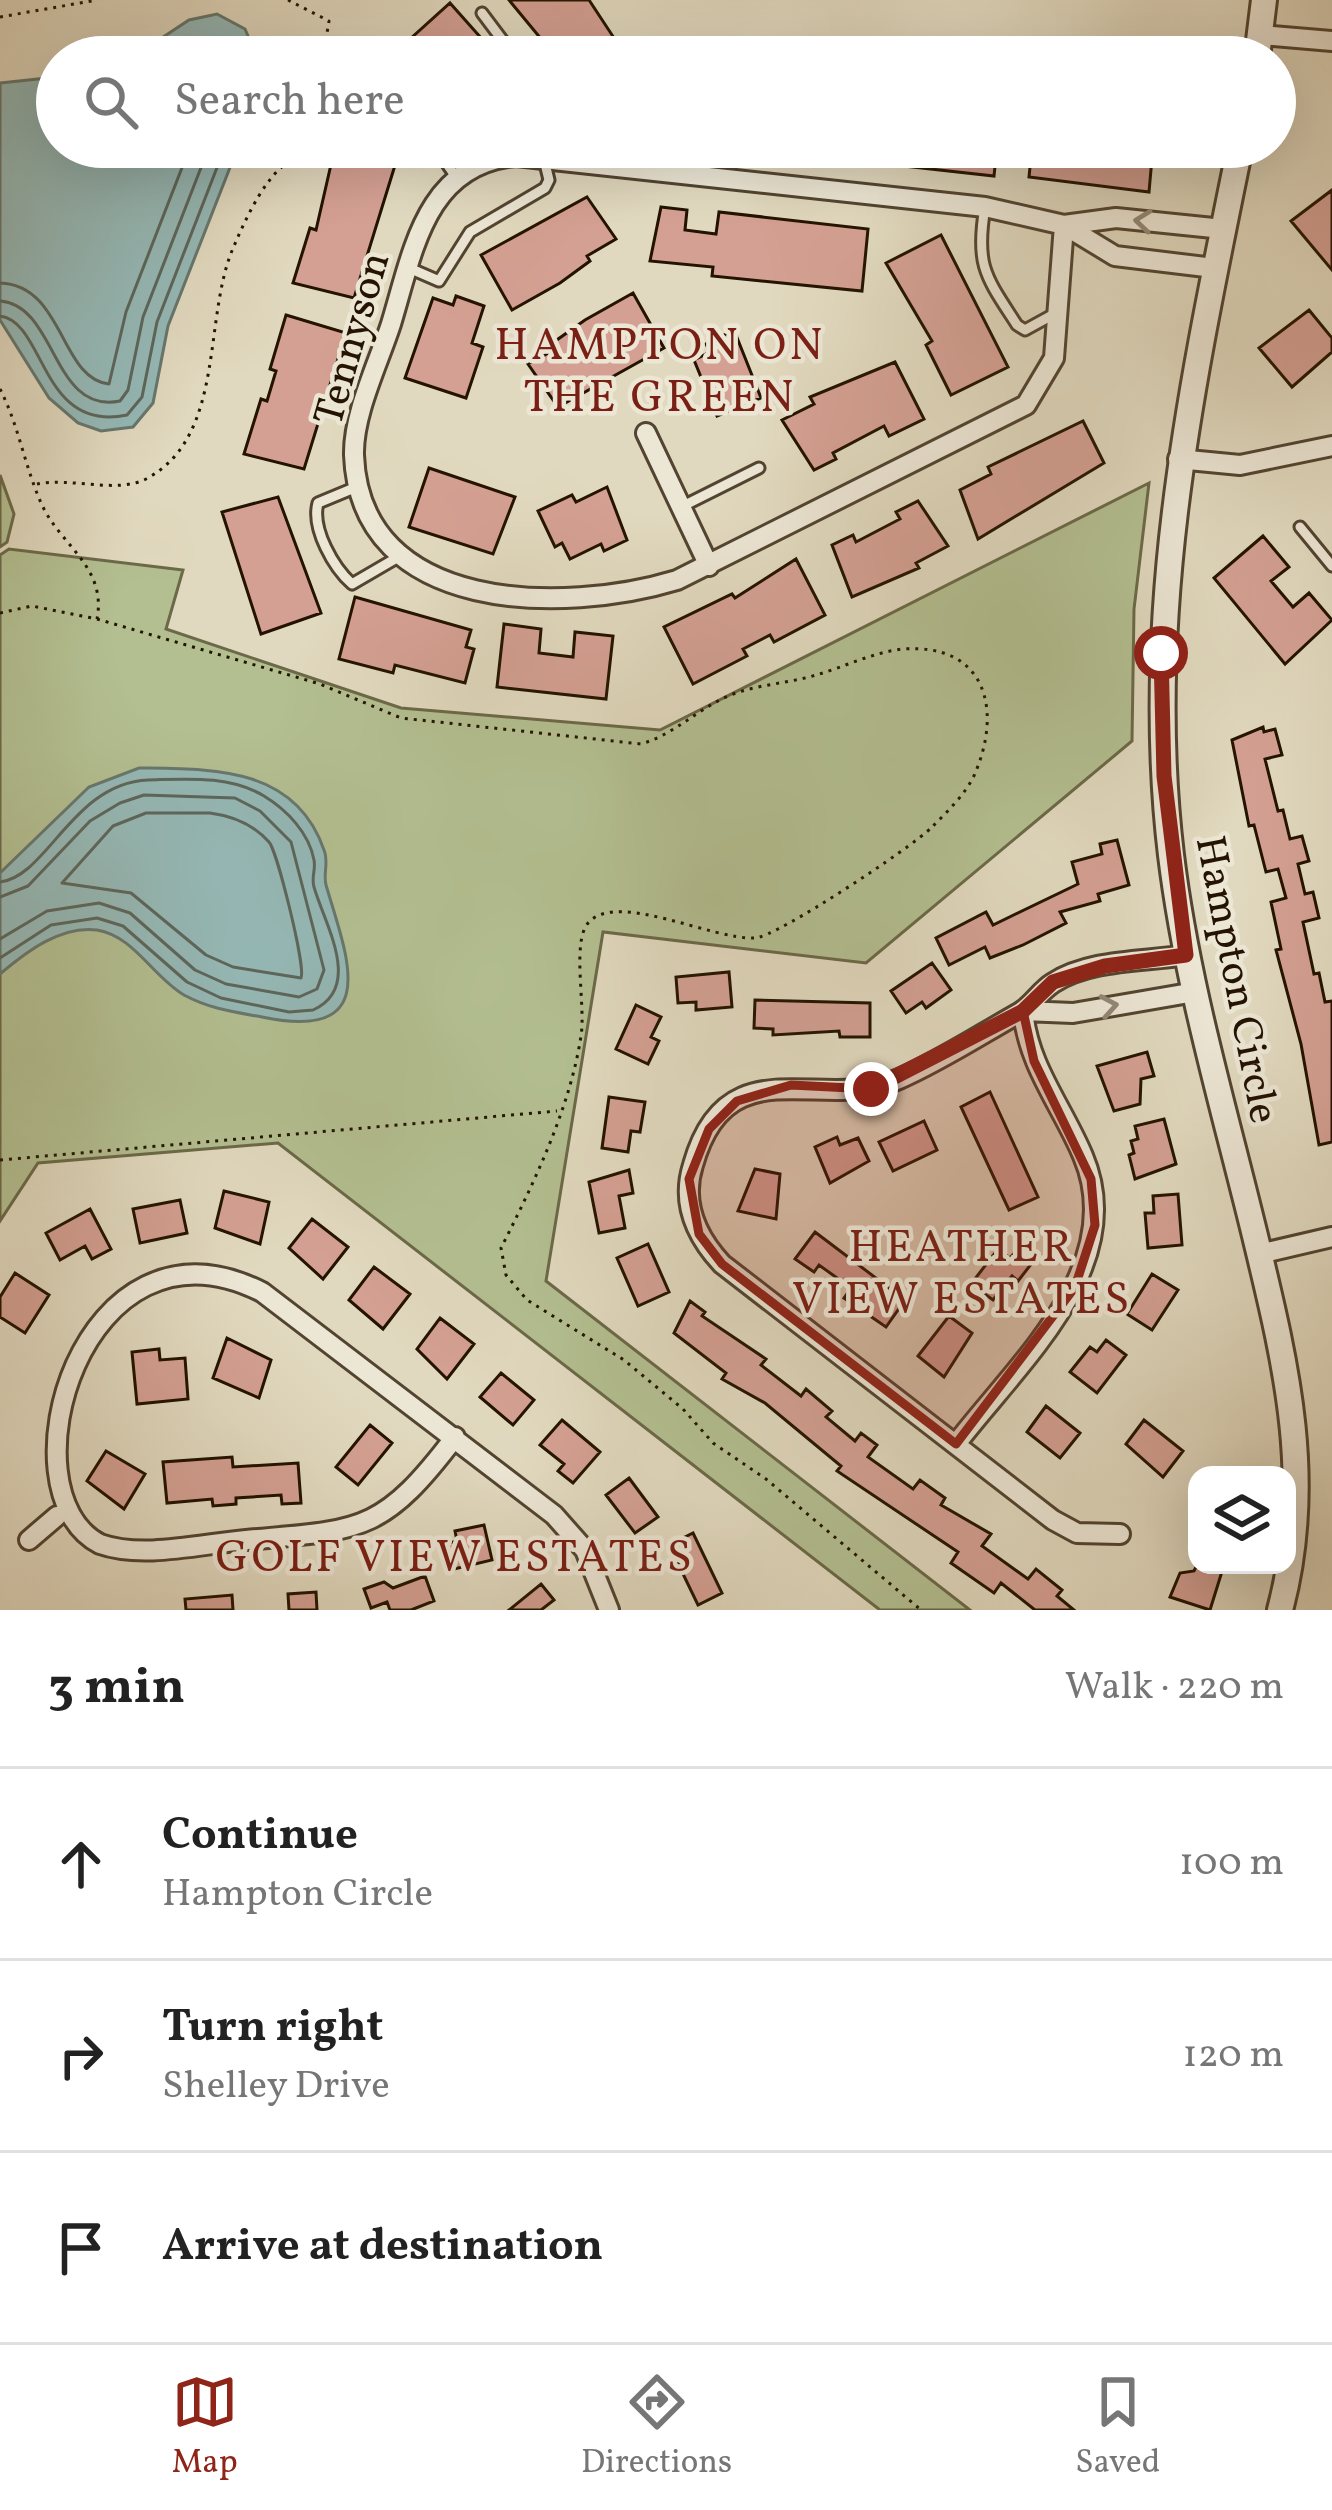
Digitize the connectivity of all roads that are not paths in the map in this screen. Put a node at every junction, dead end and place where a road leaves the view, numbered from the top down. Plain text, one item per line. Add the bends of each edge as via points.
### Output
1 (1264, 0) edge
2 (482, 13) dead end
3 (499, 36) edge
4 (1260, 36) edge
5 (1331, 36) edge
6 (1296, 41) edge
7 (450, 168) edge
8 (477, 168) edge
9 (545, 168) edge
10 (664, 168) edge
11 (1236, 168) edge
12 (456, 177) junction
13 (985, 207) junction
14 (1064, 225) junction
15 (1223, 229) junction
16 (408, 268) junction
17 (1214, 268) junction
18 (1055, 313) junction
19 (646, 433) dead end
20 (1332, 446) edge
21 (1178, 459) junction
22 (759, 469) dead end
23 (359, 486) junction
24 (681, 507) junction
25 (1300, 527) dead end
26 (400, 556) junction
27 (709, 566) junction
28 (1332, 566) edge
29 (1186, 955) junction
30 (1195, 992) junction
31 (1023, 1011) junction
32 (1332, 1237) edge
33 (1259, 1254) junction
34 (46, 1386) dead end
35 (454, 1437) junction
36 (956, 1444) junction
37 (40, 1489) dead end
38 (57, 1516) junction
39 (1120, 1534) dead end
40 (29, 1540) dead end
41 (609, 1610) edge
42 (1280, 1610) edge

1 - 4 street
2 - 3 lane
5 - 6 street
7 - 12 lane
8 - 12 street
9 - 16 lane via 545,188 470,232 439,281
10 - 13 street
11 - 15 street, Hampton Circle
12 - 16 street, Tennyson via 422,221
13 - 14 street
13 - 18 lane via 977,253 1017,326 1025,330
15 -> 14 street via 1116,218
14 - 17 street via 1114,256
14 - 18 street, Tennyson
15 - 17 street, Hampton Circle
16 - 23 street, Tennyson via 357,433
17 - 21 street, Hampton Circle
18 - 27 street, Tennyson via 1054,358 1026,405
19 - 24 street
20 - 21 street via 1240,465
21 - 29 street, Hampton Circle via 1161,696
22 - 24 lane
23 - 26 street, Tennyson
23 - 26 lane via 318,503 336,570 352,584
24 - 27 street
25 - 28 lane
26 - 27 street, Tennyson via 440,582 520,598 629,591
29 - 30 street, Hampton Circle
29 - 31 street via 1078,973 1053,982
31 -> 30 street via 1073,1013
30 - 33 street, Hampton Circle
31 - 36 street via 1034,1061 1091,1179 1092,1248 1076,1287
31 - 36 street via 871,1089 791,1085 737,1101 709,1129 688,1179 698,1234 722,1264
32 - 33 street
33 - 42 street, Hampton Circle via 1298,1449
34 - 35 street via 106,1301 168,1276 203,1274 262,1292
35 - 38 street via 406,1498 352,1529 135,1550 98,1544
35 - 41 street via 572,1532
36 - 39 street via 1053,1520 1077,1533
37 - 38 street
38 - 40 street

